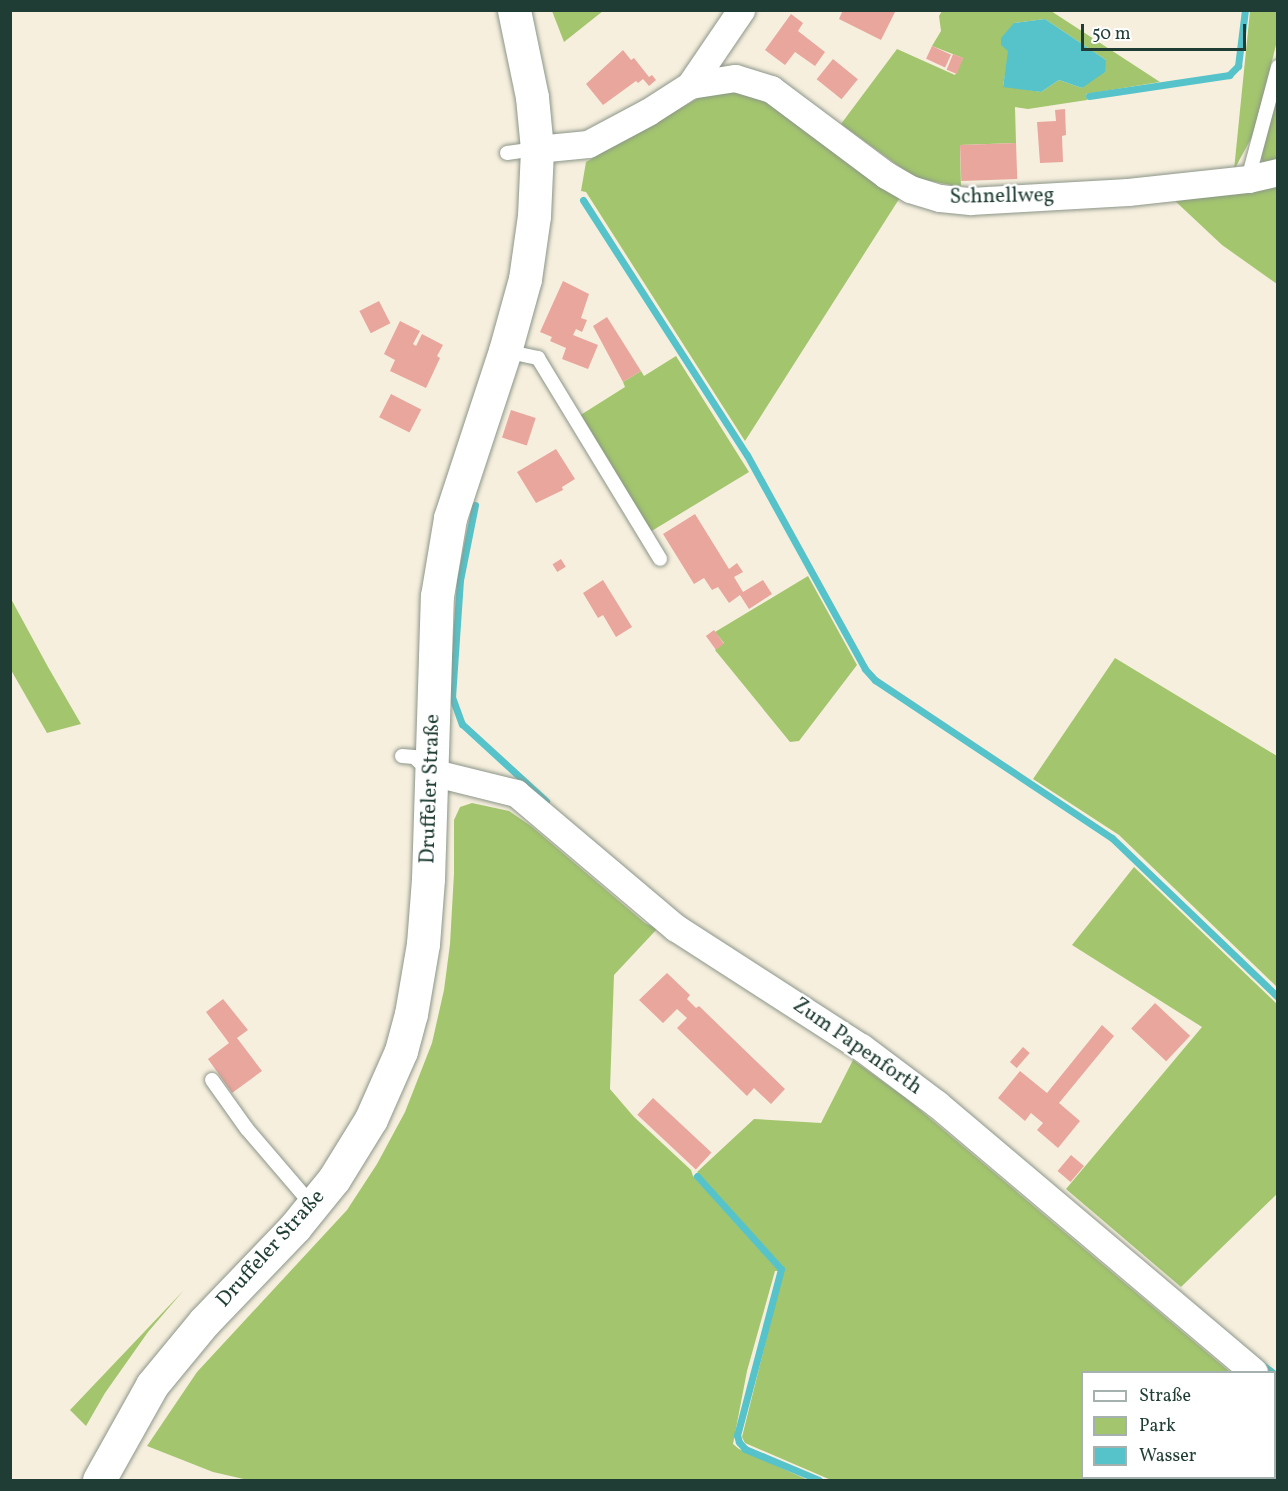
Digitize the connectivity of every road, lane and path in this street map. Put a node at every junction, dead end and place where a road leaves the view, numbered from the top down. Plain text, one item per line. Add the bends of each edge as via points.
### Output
1 (514, 10) edge
2 (741, 10) edge
3 (1278, 68) edge
4 (690, 85) junction
5 (522, 151) junction
6 (1278, 172) edge
7 (1248, 179) junction
8 (505, 351) junction
9 (660, 559) dead end
10 (402, 756) dead end
11 (431, 772) junction
12 (212, 1080) dead end
13 (313, 1206) junction
14 (1253, 1371) edge
15 (99, 1480) edge

1 - 5 street, Druffeler Straße via 532,97
2 - 4 street
3 - 7 lane
4 - 5 street via 588,144
4 - 7 street, Schnellweg via 735,78 771,89 886,175 910,189 940,198 970,201 1128,192
5 - 8 street, Druffeler Straße via 534,216 525,279
6 - 7 street, Schnellweg
8 - 9 lane via 538,358
8 - 11 street, Druffeler Straße via 450,518 437,596
10 - 11 lane via 414,757
11 - 13 street, Druffeler Straße via 423,944 411,1014 388,1084 371,1119
11 - 14 street, Zum Papenforth via 498,786 523,798 676,928 861,1047 938,1104
12 - 13 lane via 247,1129
13 - 15 street, Druffeler Straße via 204,1322 152,1384

